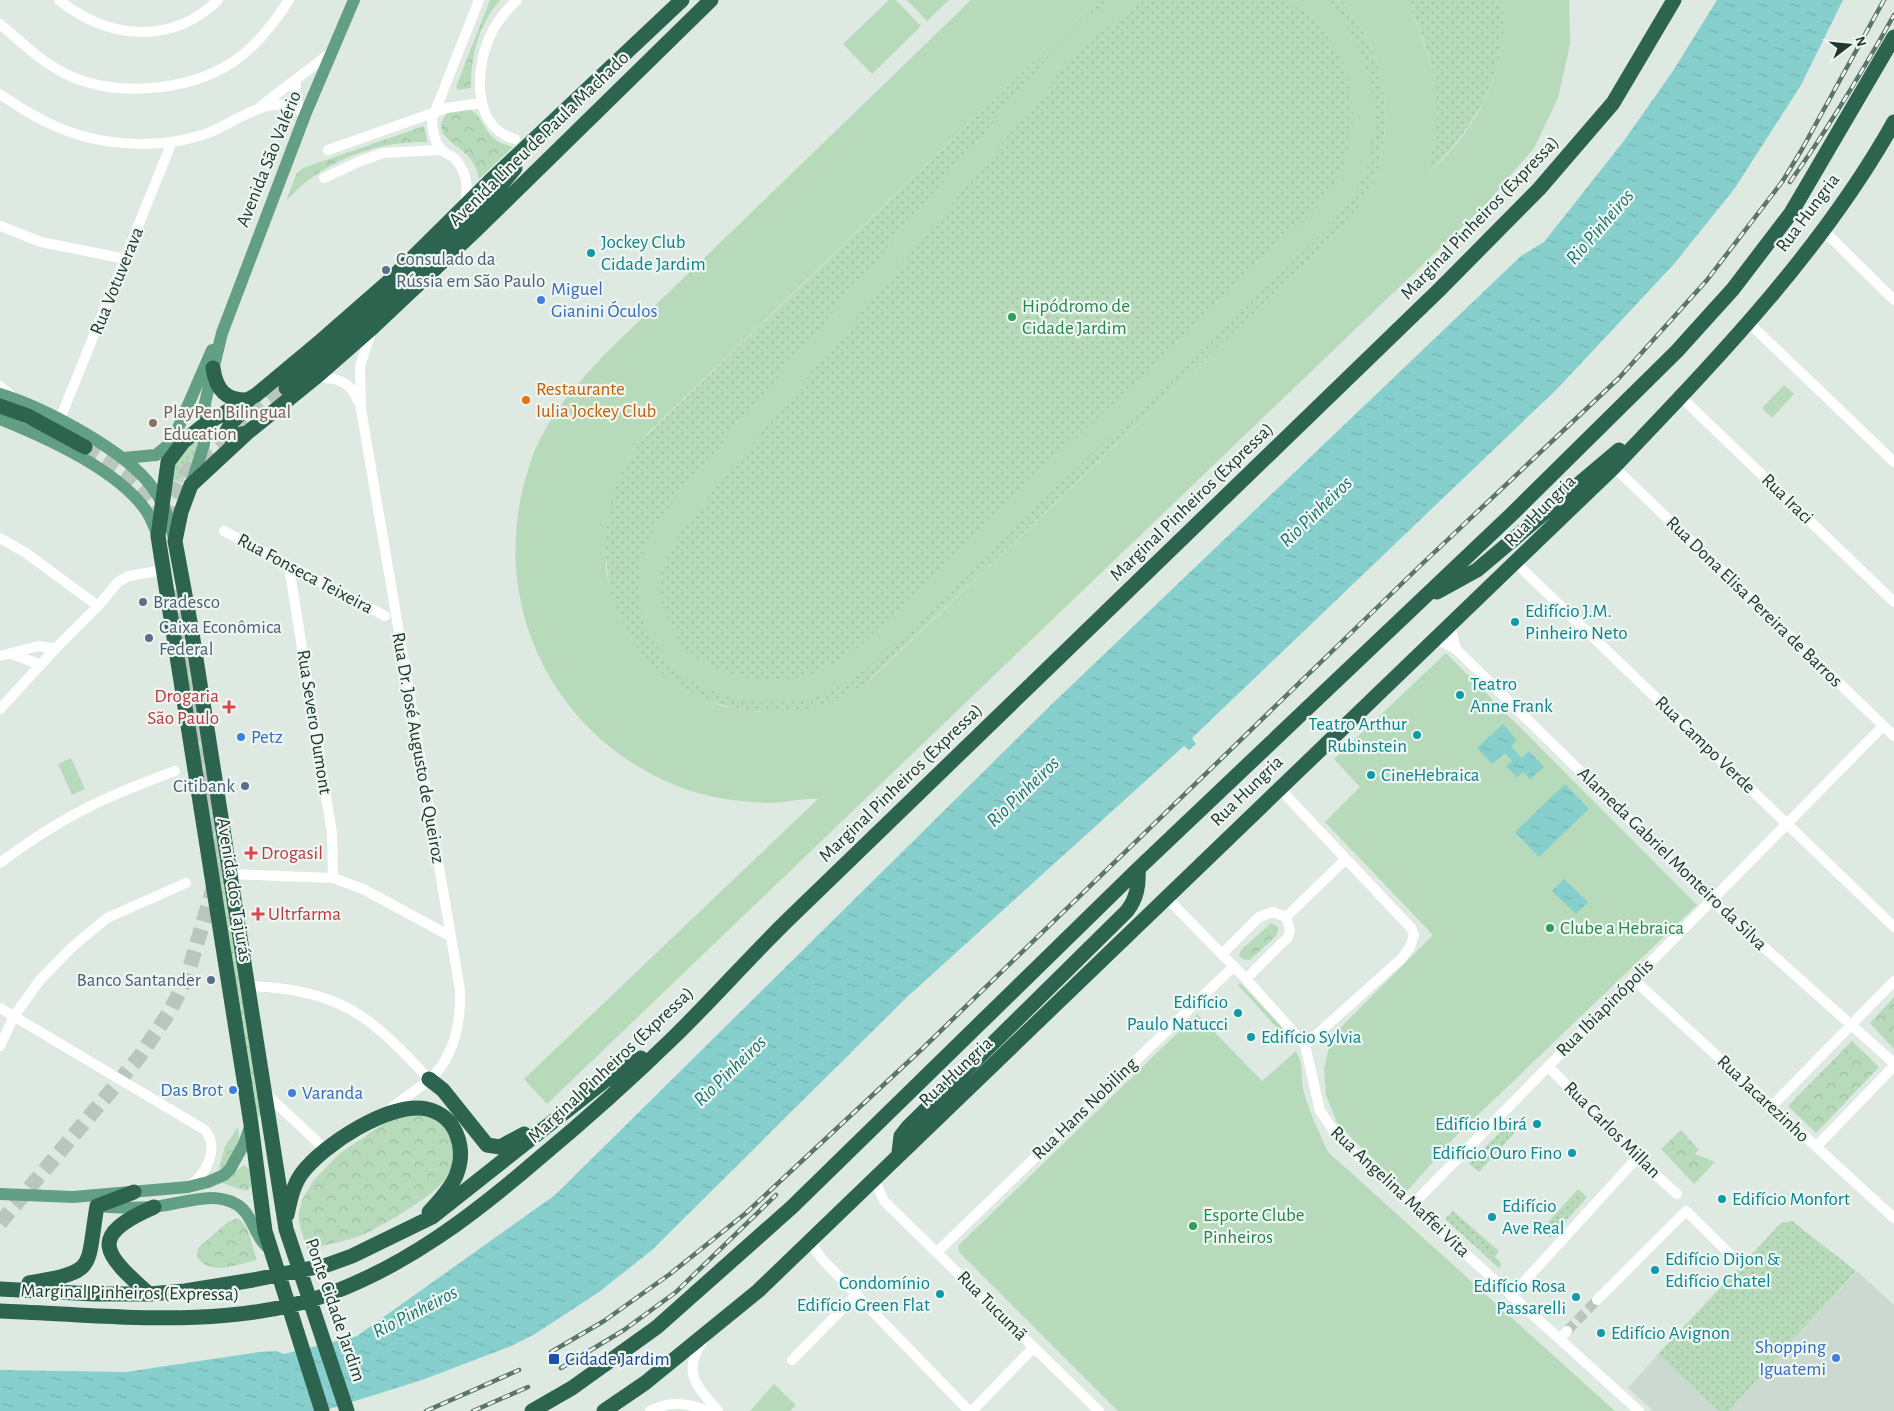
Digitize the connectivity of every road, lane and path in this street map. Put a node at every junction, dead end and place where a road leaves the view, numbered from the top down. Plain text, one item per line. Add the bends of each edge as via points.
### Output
1 (59, 0) edge
2 (218, 0) edge
3 (289, 0) edge
4 (354, 0) edge
5 (479, 0) edge
6 (517, 0) edge
7 (682, 0) edge
8 (711, 0) edge
9 (1674, 0) edge
10 (0, 24) edge
11 (1894, 37) edge
12 (334, 50) junction
13 (296, 79) junction
14 (0, 94) edge
15 (482, 104) junction
16 (257, 110) junction
17 (301, 112) junction
18 (434, 114) junction
19 (1894, 122) edge
20 (550, 124) junction
21 (1890, 138) edge
22 (515, 139) dead end
23 (172, 142) junction
24 (328, 150) dead end
25 (441, 150) junction
26 (541, 165) junction
27 (324, 178) dead end
28 (493, 196) junction
29 (464, 207) junction
30 (0, 226) edge
31 (1822, 229) junction
32 (126, 259) junction
33 (1894, 300) edge
34 (1749, 323) junction
35 (373, 327) junction
36 (222, 333) junction
37 (213, 368) junction
38 (316, 377) junction
39 (0, 386) edge
40 (286, 388) tunnel mouth
41 (0, 394) edge
42 (1681, 396) junction
43 (253, 398) junction
44 (7, 402) edge
45 (362, 409) junction
46 (0, 419) edge
47 (60, 419) junction
48 (205, 424) junction
49 (247, 432) junction
50 (1639, 440) junction
51 (172, 442) junction
52 (85, 447) tunnel mouth
53 (122, 458) junction
54 (1893, 460) edge
55 (168, 462) junction
56 (1614, 467) junction
57 (143, 476) junction
58 (191, 485) junction
59 (129, 492) junction
60 (165, 508) junction
61 (224, 531) dead end
62 (158, 536) junction
63 (0, 538) edge
64 (175, 541) junction
65 (1516, 563) junction
66 (289, 567) junction
67 (164, 570) junction
68 (1424, 598) junction
69 (1894, 602) edge
70 (98, 606) junction
71 (385, 616) dead end
72 (1450, 626) junction
73 (1437, 638) junction
74 (55, 649) junction
75 (1456, 649) junction
76 (12, 654) junction
77 (0, 656) edge
78 (41, 665) junction
79 (0, 709) edge
80 (1883, 726) junction
81 (1894, 736) edge
82 (175, 771) dead end
83 (1278, 788) junction
84 (1786, 824) junction
85 (1346, 858) junction
86 (0, 863) edge
87 (1138, 869) junction
88 (230, 874) junction
89 (334, 878) junction
90 (186, 883) dead end
91 (1167, 898) junction
92 (1712, 901) junction
93 (1286, 917) junction
94 (1894, 927) edge
95 (450, 936) junction
96 (1222, 954) junction
97 (1234, 966) junction
98 (1246, 979) junction
99 (1633, 979) junction
100 (1894, 981) edge
101 (248, 986) junction
102 (0, 1008) edge
103 (14, 1016) junction
104 (1852, 1025) junction
105 (674, 1037) junction
106 (1305, 1045) junction
107 (0, 1046) edge
108 (1894, 1064) edge
109 (1548, 1066) junction
110 (430, 1079) junction
111 (264, 1092) junction
112 (1772, 1106) junction
113 (571, 1108) junction
114 (384, 1115) junction
115 (251, 1124) junction
116 (452, 1124) junction
117 (1816, 1147) junction
118 (324, 1149) junction
119 (899, 1153) junction
120 (1637, 1158) junction
121 (874, 1179) junction
122 (188, 1187) junction
123 (134, 1192) junction
124 (0, 1194) edge
125 (1677, 1194) dead end
126 (857, 1196) junction
127 (73, 1197) junction
128 (884, 1201) junction
129 (1412, 1205) junction
130 (97, 1206) junction
131 (154, 1207) junction
132 (1894, 1218) edge
133 (286, 1225) junction
134 (416, 1226) junction
135 (814, 1238) junction
136 (270, 1250) junction
137 (937, 1252) junction
138 (1739, 1263) dead end
139 (0, 1289) edge
140 (149, 1294) junction
141 (858, 1294) junction
142 (1510, 1296) junction
143 (1597, 1300) tunnel mouth
144 (0, 1311) edge
145 (710, 1330) junction
146 (1566, 1331) tunnel mouth
147 (1559, 1339) junction
148 (1034, 1347) junction
149 (792, 1360) dead end
150 (1094, 1409) edge
151 (607, 1410) edge
152 (322, 1411) edge
153 (347, 1411) edge
154 (532, 1411) edge
155 (650, 1411) edge
156 (709, 1411) edge
157 (718, 1411) edge
158 (971, 1411) edge
159 (1639, 1411) edge

1 - 2 street via 91,21 136,32 167,29 184,23
3 - 10 street via 266,31 232,62 195,79 149,87 99,85 63,72
4 - 12 main road, Avenida São Valério
5 - 18 street
6 - 15 street via 505,12 488,40 482,58
7 - 20 highway, Avenida Lineu de Paula Machado
8 - 26 highway, Avenida Lineu de Paula Machado
9 - 105 highway, Marginal Pinheiros (Expressa) via 1613,103 1539,189 1411,318 791,916
11 - 68 highway via 1791,213 1733,289 1676,351
12 - 13 street
12 - 17 main road, Avenida São Valério
13 - 16 street
13 - 17 street
14 - 23 street via 30,116 82,137 117,143
15 - 18 street via 456,105
15 - 22 street via 490,124 498,133
16 - 17 street via 282,103
16 - 23 street via 207,133
17 - 36 main road, Avenida São Valério
18 - 24 street
18 - 25 street via 432,127
19 - 21 highway, Rua Hungria
20 - 28 highway
20 - 29 highway, Avenida Lineu de Paula Machado
21 - 31 highway, Rua Hungria
23 - 32 street, Rua Votuverava
25 - 27 street via 384,153
25 - 29 street via 454,158 466,177 468,189
26 - 28 highway
26 - 35 highway, Avenida Lineu de Paula Machado
28 - 40 highway via 412,276
29 - 43 highway, Avenida Lineu de Paula Machado via 386,284
30 - 32 street via 41,242
31 - 33 street
31 - 34 highway, Rua Hungria
32 - 47 street, Rua Votuverava
34 - 42 highway, Rua Hungria
34 - 54 street
35 - 38 highway, Avenida Lineu de Paula Machado
35 - 45 street via 360,366
36 - 37 main road, Avenida São Valério
36 - 51 main road, Avenida São Valério via 208,357
37 - 43 highway via 216,384 223,394 236,400
37 - 48 main road, Avenida São Valério via 205,403
38 - 45 street via 348,384
38 - 49 highway, Avenida Lineu de Paula Machado
39 - 44 street
41 - 44 main road
42 - 50 highway, Rua Hungria
42 - 69 street, Rua Iraci
43 - 48 highway, Avenida Lineu de Paula Machado
43 - 49 highway via 227,431 230,438
44 - 47 main road
44 - 52 highway
45 - 95 street, Rua Dr. José Augusto de Queiroz
46 - 59 main road via 61,446 100,469
47 - 53 main road
48 - 55 highway, Avenida Lineu de Paula Machado via 182,442
48 - 58 main road, Avenida São Valério via 202,456
49 - 58 highway, Avenida Lineu de Paula Machado
50 - 56 highway, Rua Hungria
50 - 68 highway via 1616,452 1477,570
51 - 53 main road via 156,455
51 - 55 main road, Avenida São Valério
53 - 57 main road
55 - 60 highway, Avenida Lineu de Paula Machado
56 - 65 highway, Rua Hungria
56 - 80 street, Rua Dona Elisa Pereira de Barros
57 - 59 main road via 141,489
57 - 60 main road
58 - 64 highway, Avenida Lineu de Paula Machado via 180,512
59 - 62 main road via 150,516
60 - 62 highway, Avenida Lineu de Paula Machado
60 - 64 main road, Avenida dos Tajurás
61 - 66 street, Rua Fonseca Teixeira
62 - 67 highway, Avenida dos Tajurás
63 - 70 street via 26,552
64 - 88 highway, Avenida dos Tajurás
65 - 72 highway, Rua Hungria
65 - 84 street, Rua Campo Verde
66 - 71 street, Rua Fonseca Teixeira
66 - 89 street, Rua Severo Dumont via 332,833
67 - 70 street via 129,576 118,582
67 - 115 highway, Avenida dos Tajurás
68 - 87 highway
70 - 74 street
72 - 73 highway, Rua Hungria
72 - 75 street
73 - 75 street, Alameda Gabriel Monteiro da Silva
73 - 83 highway, Rua Hungria
74 - 76 street via 38,646
74 - 78 street
75 - 92 street, Alameda Gabriel Monteiro da Silva
76 - 77 street
76 - 78 street
78 - 79 street
80 - 81 street, Rua Dona Elisa Pereira de Barros
80 - 84 street, Rua Ibiapinópolis
82 - 86 street via 103,798 65,818
83 - 85 street
83 - 91 highway, Rua Hungria
84 - 92 street, Rua Ibiapinópolis
84 - 94 street, Rua Campo Verde
85 - 93 street
85 - 106 street via 1411,928 1414,940 1401,959
87 - 119 highway via 1137,892 1127,911 908,1127 901,1136
87 - 154 highway via 841,1159 707,1284 604,1366
88 - 89 street
88 - 101 highway, Avenida dos Tajurás
89 - 95 street via 371,893
90 - 103 street via 107,918 40,980
91 - 96 street, Rua Angelina Maffei Vita
91 - 119 highway, Rua Hungria
92 - 99 street, Rua Ibiapinópolis
92 - 104 street, Alameda Gabriel Monteiro da Silva
93 - 96 street via 1273,912 1260,917
93 - 98 street via 1290,930 1288,937
95 - 110 street, Rua Dr. José Augusto de Queiroz via 461,1012 453,1044
96 - 97 street, Rua Angelina Maffei Vita
97 - 98 street, Rua Angelina Maffei Vita
97 - 137 street, Rua Hans Nobiling
98 - 106 street, Rua Angelina Maffei Vita
99 - 109 street, Rua Ibiapinópolis
99 - 112 street, Rua Jacarezinho
100 - 104 street
101 - 110 street via 288,989 349,1007 396,1043
101 - 111 highway, Avenida dos Tajurás
102 - 103 street
103 - 107 street
103 - 122 street via 205,1130 210,1140 208,1163 199,1178
104 - 108 street, Alameda Gabriel Monteiro da Silva
104 - 112 street
105 - 113 highway via 603,1082
105 - 144 highway, Marginal Pinheiros (Expressa) via 481,1208 401,1262 328,1295 293,1306 214,1317
106 - 129 street, Rua Angelina Maffei Vita via 1316,1096 1328,1124 1340,1140
108 - 117 street
109 - 120 street, Rua Carlos Millan
109 - 129 street, Rua Ibiapinópolis
110 - 113 highway via 443,1090 481,1141 492,1147 507,1144
110 - 114 street, Rua Dr. José Augusto de Queiroz
110 - 116 highway via 435,1098
111 - 118 street
111 - 133 highway, Avenida dos Tajurás
112 - 117 street, Rua Jacarezinho
113 - 134 highway via 452,1203
114 - 116 highway via 413,1108 427,1109
114 - 118 highway
115 - 122 main road via 238,1158 224,1175
115 - 136 highway, Avenida dos Tajurás via 260,1207
116 - 134 highway via 460,1147 456,1176
117 - 132 street, Rua Jacarezinho
118 - 133 highway via 302,1174 292,1194
119 - 121 highway, Rua Hungria
120 - 125 street, Rua Carlos Millan
120 - 142 street
121 - 126 highway, Rua Hungria
121 - 128 street, Rua Tucumã
122 - 123 main road
123 - 127 main road
123 - 130 highway
124 - 127 main road
126 - 128 street
126 - 135 highway, Rua Hungria
127 - 130 main road
128 - 137 street, Rua Tucumã
129 - 142 street, Rua Angelina Maffei Vita
130 - 131 main road
130 - 139 highway via 90,1253 82,1269 52,1280
131 - 136 main road via 206,1198 227,1200 243,1208 260,1240
131 - 140 highway via 123,1221 109,1242 118,1266
133 - 153 highway, Ponte Cidade Jardim
134 - 140 highway via 327,1265 253,1280
135 - 141 street via 817,1253
135 - 145 highway, Rua Hungria via 758,1291
136 - 152 highway
137 - 148 street, Rua Tucumã
138 - 143 street via 1686,1211
139 - 140 highway
141 - 149 street
141 - 158 street
142 - 147 street, Rua Angelina Maffei Vita
145 - 151 highway, Rua Hungria
145 - 157 street via 696,1352 691,1370 696,1384
146 - 147 street
147 - 159 street, Rua Angelina Maffei Vita
148 - 150 street, Rua Tucumã
148 - 158 street
155 - 156 street via 679,1402

